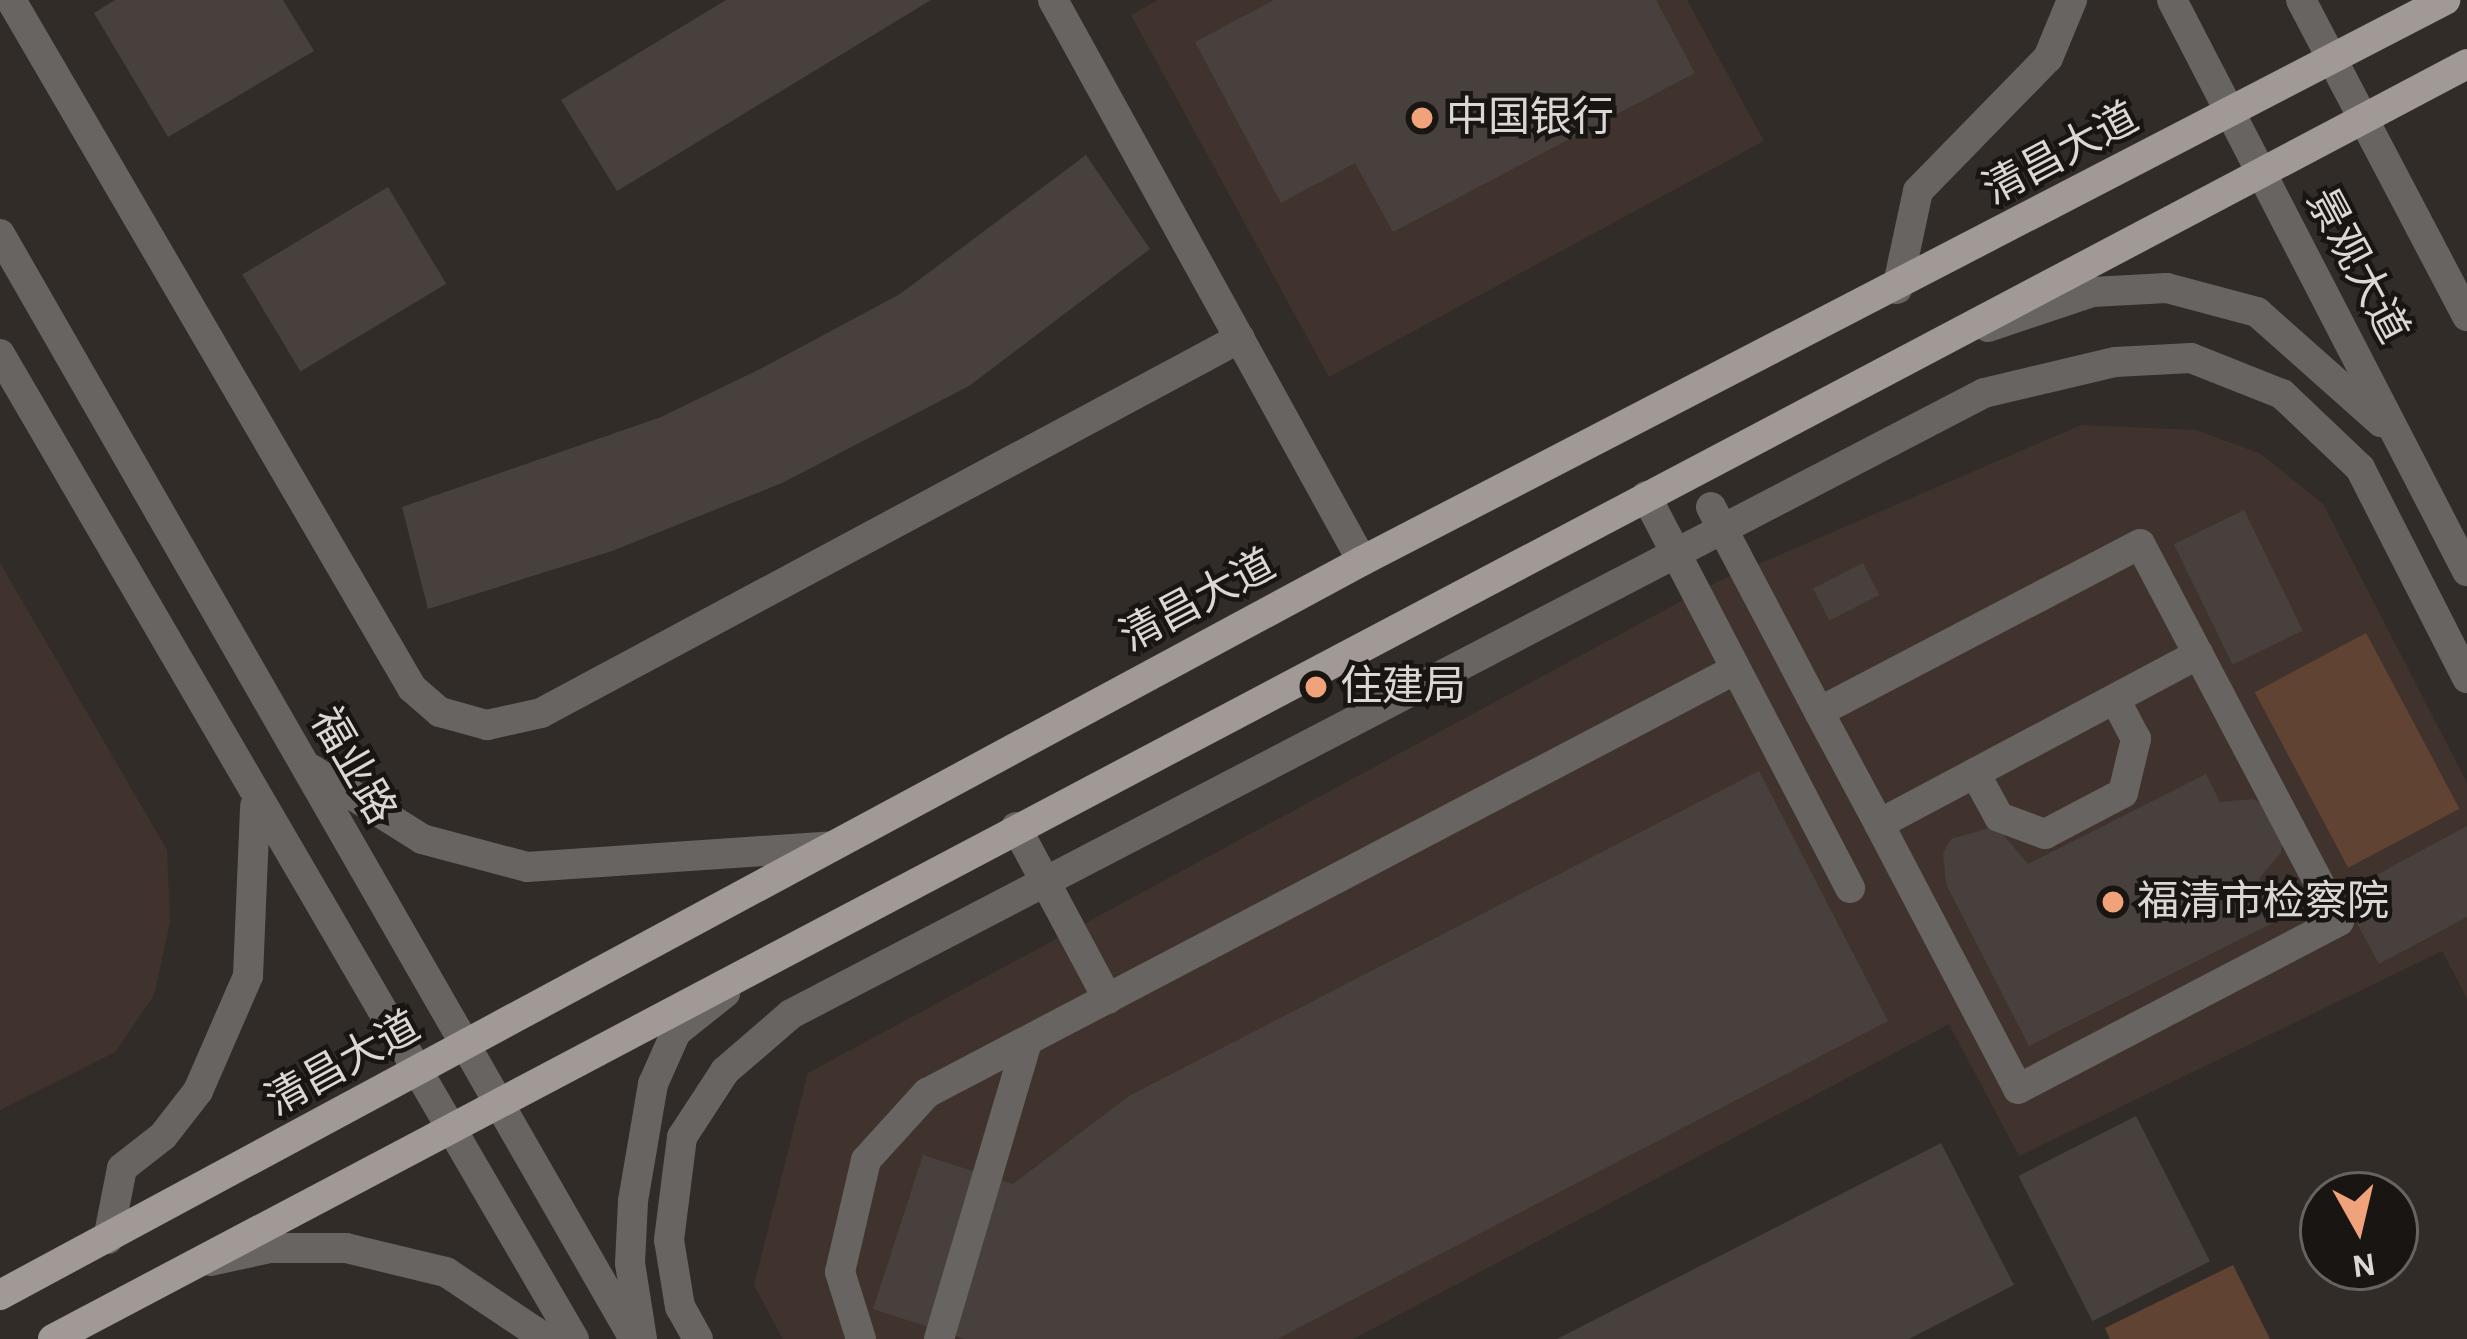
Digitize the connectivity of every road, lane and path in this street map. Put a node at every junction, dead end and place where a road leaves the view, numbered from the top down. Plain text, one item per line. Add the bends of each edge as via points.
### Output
1 (11, 0) edge
2 (1053, 0) edge
3 (2072, 0) edge
4 (2172, 0) edge
5 (2301, 0) edge
6 (2445, 0) edge
7 (2332, 60) junction
8 (2467, 64) edge
9 (2230, 112) junction
10 (2363, 118) junction
11 (2261, 172) junction
12 (0, 234) edge
13 (1897, 289) junction
14 (2467, 316) edge
15 (1240, 338) junction
16 (1931, 346) junction
17 (0, 354) edge
18 (2404, 447) junction
19 (1646, 496) junction
20 (1717, 518) junction
21 (1676, 554) junction
22 (1362, 561) junction
23 (2467, 571) edge
24 (2199, 655) junction
25 (1736, 669) junction
26 (2467, 678) edge
27 (2115, 699) junction
28 (1819, 712) junction
29 (303, 764) junction
30 (1975, 773) junction
31 (255, 800) junction
32 (1879, 824) junction
33 (1016, 827) junction
34 (832, 846) junction
35 (1045, 882) junction
36 (1850, 888) dead end
37 (766, 961) junction
38 (1108, 999) junction
39 (1027, 1042) junction
40 (465, 1045) junction
41 (416, 1072) junction
42 (498, 1103) junction
43 (449, 1128) junction
44 (108, 1239) junction
45 (192, 1264) junction
46 (0, 1294) edge
47 (53, 1339) edge
48 (546, 1339) edge
49 (574, 1339) edge
50 (638, 1339) edge
51 (698, 1339) edge
52 (861, 1339) edge
53 (939, 1339) edge

1 - 15 street via 412,688 440,712 487,724 541,713
2 - 15 street
3 - 13 street via 2048,58 1918,191
4 - 9 street, 景观大道
5 - 7 street, 景观大道
6 - 7 main road, 清昌大道
7 - 9 main road, 清昌大道
7 - 10 street, 景观大道
8 - 10 main road
9 - 11 street, 景观大道
9 - 13 main road, 清昌大道
10 - 11 main road
10 - 14 street, 景观大道
11 - 16 main road
11 - 18 street, 景观大道
12 - 29 street, 福业路
13 - 22 main road, 清昌大道
15 - 22 street
16 - 18 street via 2092,292 2167,288 2257,312
16 - 19 main road
17 - 31 street
18 - 23 street, 景观大道
19 - 21 street
19 - 33 main road
20 - 21 street
20 - 26 street via 1984,393 2115,362 2191,358 2282,394 2360,468
20 - 28 street
21 - 25 street
21 - 35 street
22 - 34 main road, 清昌大道
24 - 27 street
24 - 28 street via 2140,544
24 - 32 street via 2339,921 2018,1089
25 - 36 street
25 - 38 street
27 - 30 street
27 - 30 street via 2136,739 2122,794 2045,834 1999,817
28 - 32 street
29 - 34 street via 422,839 527,868
29 - 40 street, 福业路
30 - 32 street
31 - 41 street
31 - 44 street via 248,976 198,1091 163,1136 122,1168
33 - 35 street
33 - 37 main road
34 - 40 main road, 清昌大道
35 - 38 street
35 - 51 street via 791,1014 725,1071 682,1137 669,1240 680,1307
37 - 42 main road
37 - 50 street via 676,1032 653,1084 630,1263
38 - 39 street
39 - 52 street via 927,1094 866,1160 840,1272
39 - 53 street
40 - 41 main road, 清昌大道
40 - 42 street, 福业路
41 - 43 street
41 - 44 main road, 清昌大道
42 - 43 main road
42 - 50 street, 福业路
43 - 45 main road
43 - 49 street
44 - 46 main road, 清昌大道
45 - 47 main road
45 - 48 street via 270,1248 346,1248 446,1272

